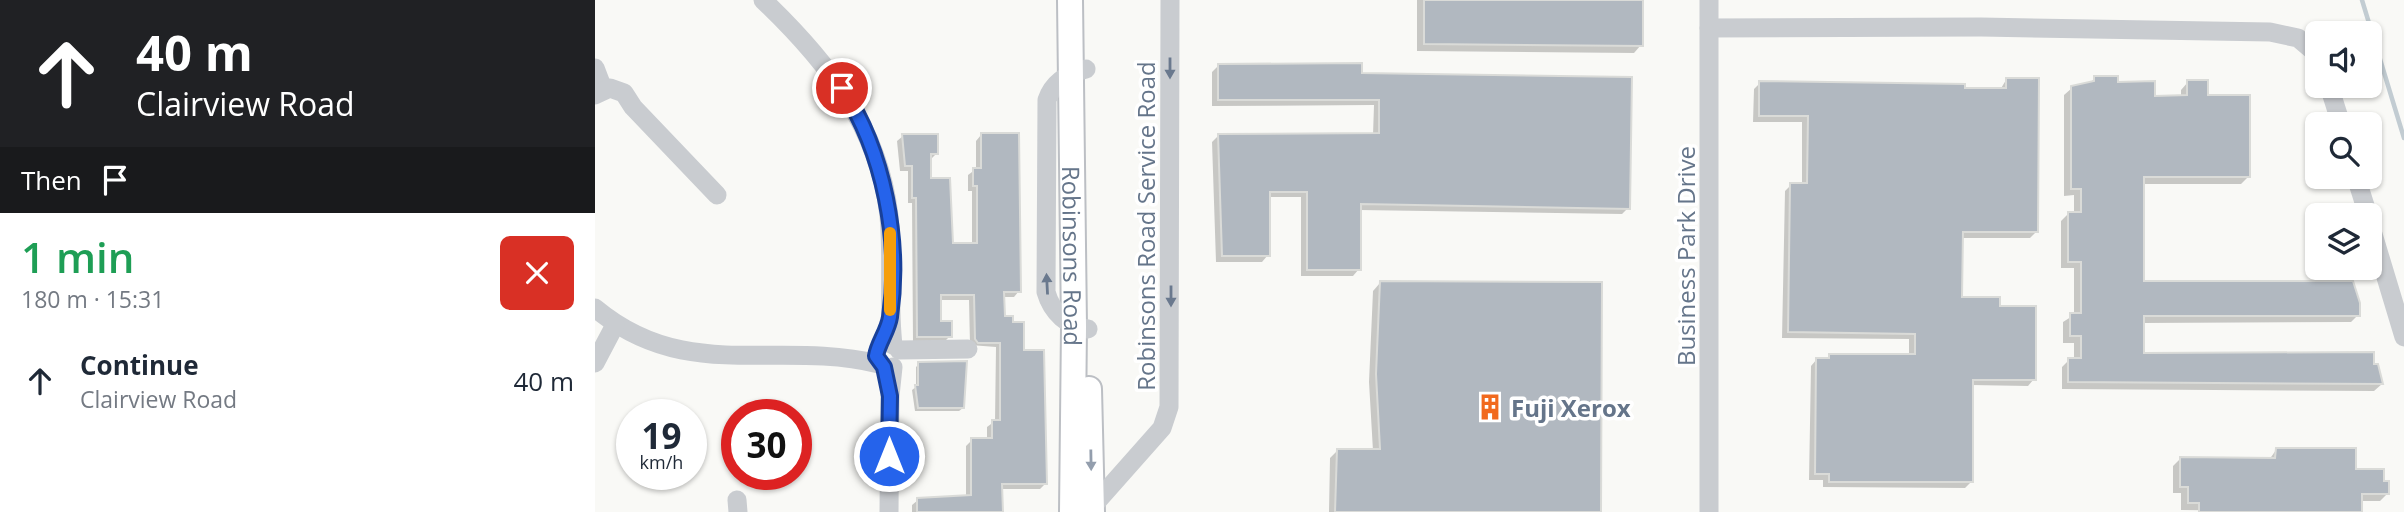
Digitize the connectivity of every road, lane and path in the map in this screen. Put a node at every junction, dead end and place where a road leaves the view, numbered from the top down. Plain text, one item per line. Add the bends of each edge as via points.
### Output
1 (763, 0) edge
2 (1070, 0) edge
3 (1085, 0) edge
4 (1170, 0) edge
5 (1709, 0) edge
6 (1709, 27) junction
7 (2305, 44) edge
8 (595, 68) edge
9 (1078, 70) junction
10 (598, 96) edge
11 (717, 195) dead end
12 (2382, 264) edge
13 (595, 308) edge
14 (615, 325) junction
15 (2404, 337) edge
16 (968, 349) dead end
17 (888, 356) junction
18 (595, 363) edge
19 (1085, 510) edge
20 (889, 512) edge
21 (1709, 512) edge

1 - 17 street via 829,69 873,148 889,215
2 - 9 main road, Robinsons Road
3 - 9 main road, Robinsons Road
4 -> 19 street, Robinsons Road Service Road via 1169,407 1158,433
5 - 6 street, Business Park Drive
6 - 7 street via 2270,32
6 - 21 street, Business Park Drive
8 - 10 street
9 - 19 main road, Robinsons Road
10 - 11 street via 624,93 632,107
12 - 15 street
13 - 14 street
14 - 17 street via 657,345 706,355
14 - 18 street
16 - 17 street
17 - 20 street

